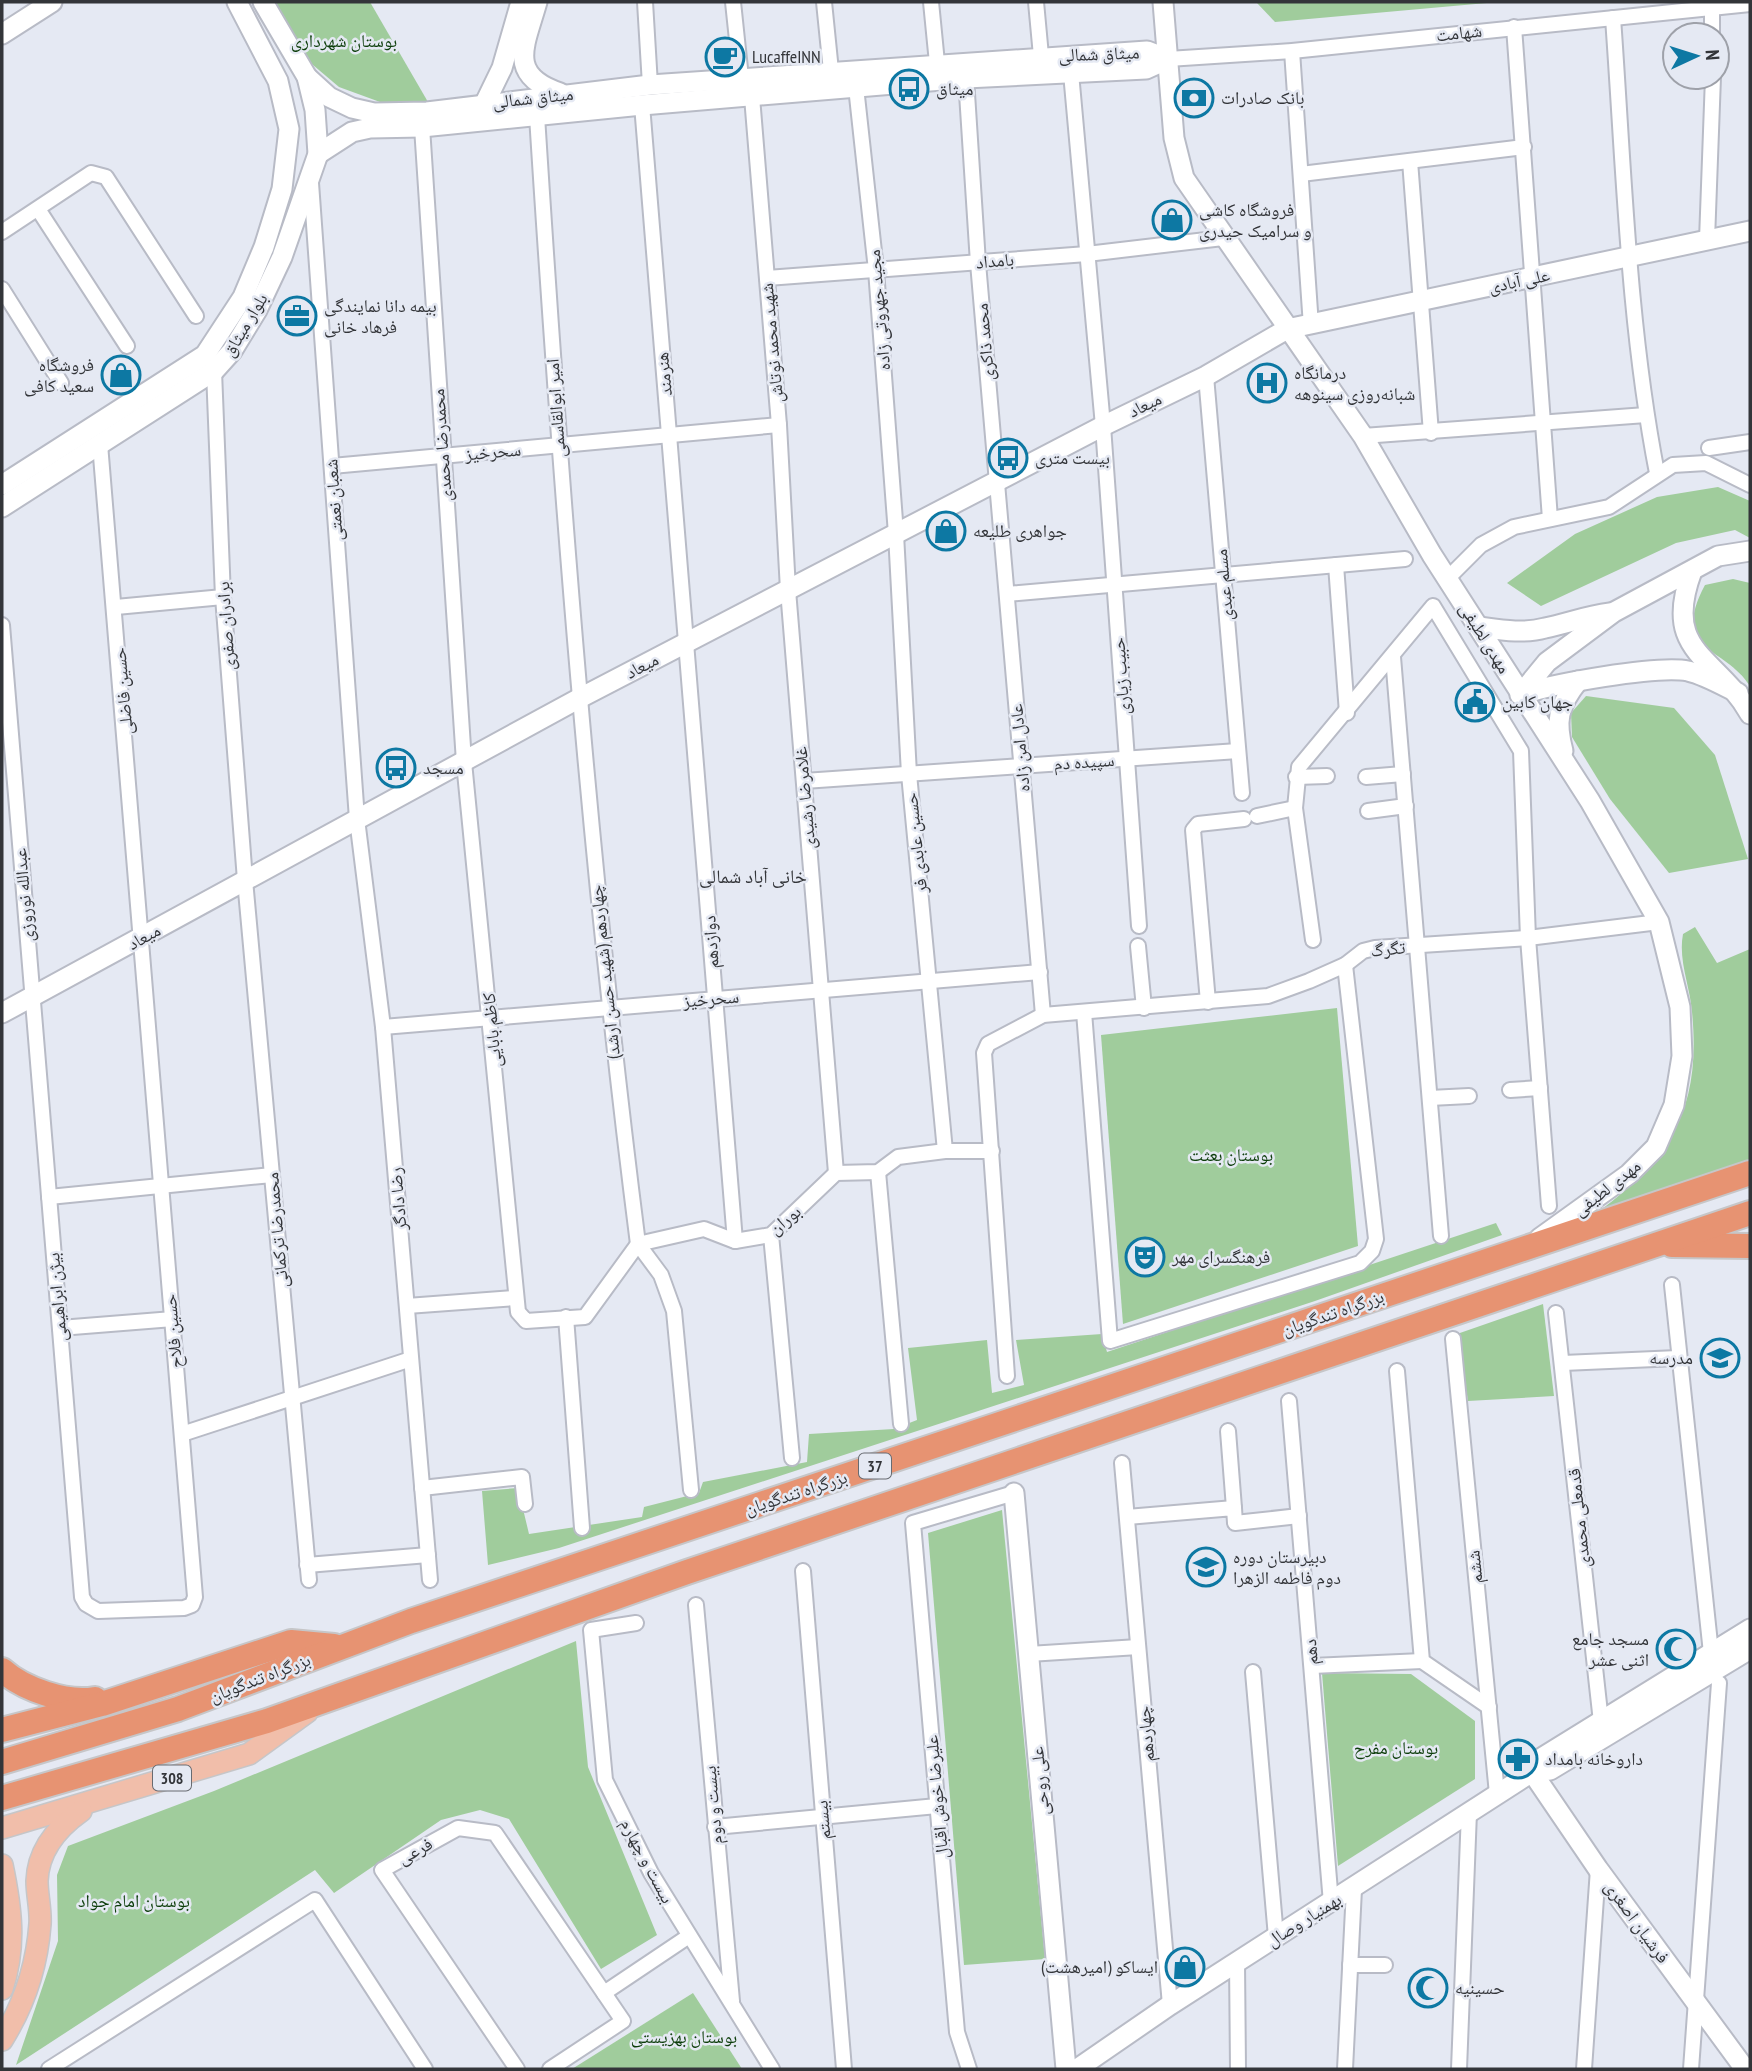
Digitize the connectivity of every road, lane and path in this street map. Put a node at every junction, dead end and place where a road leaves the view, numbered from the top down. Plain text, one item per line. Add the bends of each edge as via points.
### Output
1 (52, 2) edge
2 (237, 2) edge
3 (264, 2) edge
4 (521, 2) edge
5 (537, 2) edge
6 (645, 2) edge
7 (733, 2) edge
8 (824, 2) edge
9 (931, 2) edge
10 (1036, 2) edge
11 (1163, 2) edge
12 (1750, 4) edge
13 (1712, 10) junction
14 (1613, 18) junction
15 (1712, 21) edge
16 (1514, 27) junction
17 (2, 34) edge
18 (1292, 51) junction
19 (1041, 57) junction
20 (1168, 59) junction
21 (936, 63) junction
22 (831, 71) junction
23 (1071, 73) junction
24 (307, 77) junction
25 (741, 78) junction
26 (966, 78) junction
27 (650, 85) junction
28 (856, 87) junction
29 (1712, 91) edge
30 (565, 94) junction
31 (752, 97) junction
32 (642, 105) junction
33 (486, 112) junction
34 (537, 116) junction
35 (422, 127) junction
36 (1524, 147) junction
37 (318, 154) junction
38 (1410, 161) junction
39 (1301, 174) junction
40 (311, 180) junction
41 (38, 209) junction
42 (1750, 231) edge
43 (2, 232) edge
44 (1223, 238) junction
45 (1707, 240) junction
46 (1087, 254) junction
47 (1630, 257) junction
48 (978, 263) junction
49 (876, 270) junction
50 (767, 278) junction
51 (1534, 278) junction
52 (2, 289) edge
53 (1418, 302) junction
54 (196, 316) dead end
55 (1311, 326) junction
56 (1287, 329) junction
57 (127, 346) dead end
58 (214, 371) junction
59 (1206, 376) junction
60 (61, 383) dead end
61 (1646, 415) junction
62 (1543, 424) junction
63 (779, 425) junction
64 (1103, 426) junction
65 (1431, 433) junction
66 (669, 436) junction
67 (1363, 436) junction
68 (1750, 442) edge
69 (100, 444) junction
70 (558, 446) junction
71 (1709, 448) dead end
72 (442, 456) junction
73 (332, 466) junction
74 (1657, 473) junction
75 (997, 481) junction
76 (2, 485) edge
77 (1750, 485) edge
78 (2, 507) edge
79 (1550, 519) junction
80 (896, 534) junction
81 (1750, 551) edge
82 (1405, 559) dead end
83 (1336, 565) junction
84 (1692, 571) junction
85 (1223, 575) junction
86 (1448, 578) junction
87 (1114, 585) junction
88 (788, 590) junction
89 (1007, 594) junction
90 (223, 597) junction
91 (116, 607) junction
92 (1614, 612) junction
93 (2, 625) edge
94 (1479, 627) junction
95 (688, 642) junction
96 (1393, 657) junction
97 (1578, 681) junction
98 (1738, 692) junction
99 (1520, 695) junction
100 (578, 699) junction
101 (1497, 708) junction
102 (1347, 713) junction
103 (1750, 714) edge
104 (7, 750) edge
105 (1238, 751) junction
106 (1127, 759) junction
107 (464, 762) junction
108 (1022, 766) junction
109 (1567, 769) junction
110 (909, 774) junction
111 (1403, 774) junction
112 (1296, 776) junction
113 (1327, 776) dead end
114 (1366, 776) dead end
115 (804, 781) junction
116 (1242, 793) dead end
117 (1406, 806) junction
118 (1295, 808) junction
119 (1368, 811) dead end
120 (357, 819) junction
121 (245, 880) junction
122 (1659, 922) junction
123 (1139, 926) dead end
124 (1528, 938) junction
125 (142, 939) junction
126 (1313, 940) dead end
127 (1138, 946) dead end
128 (1419, 946) junction
129 (1345, 965) junction
130 (1040, 972) junction
131 (929, 981) junction
132 (821, 990) junction
133 (33, 997) junction
134 (716, 999) junction
135 (1208, 1002) junction
136 (608, 1008) junction
137 (1144, 1008) junction
138 (1084, 1012) junction
139 (2, 1013) edge
140 (1043, 1015) junction
141 (491, 1018) junction
142 (383, 1027) junction
143 (1540, 1088) junction
144 (1510, 1090) dead end
145 (1469, 1096) dead end
146 (1430, 1098) junction
147 (945, 1151) junction
148 (992, 1151) junction
149 (878, 1172) junction
150 (836, 1173) junction
151 (1750, 1173) edge
152 (272, 1175) junction
153 (162, 1186) junction
154 (49, 1197) junction
155 (1549, 1206) dead end
156 (1750, 1213) edge
157 (771, 1235) junction
158 (1441, 1236) dead end
159 (734, 1241) junction
160 (638, 1244) junction
161 (1654, 1245) junction
162 (1750, 1245) edge
163 (1528, 1246) junction
164 (1672, 1285) dead end
165 (515, 1298) junction
166 (407, 1306) junction
167 (1556, 1314) dead end
168 (566, 1317) junction
169 (173, 1319) junction
170 (60, 1328) junction
171 (1453, 1339) dead end
172 (1678, 1358) junction
173 (411, 1359) junction
174 (1563, 1363) junction
175 (1397, 1371) dead end
176 (1007, 1376) dead end
177 (292, 1397) junction
178 (1289, 1401) dead end
179 (901, 1424) dead end
180 (1228, 1432) dead end
181 (181, 1434) junction
182 (792, 1458) dead end
183 (1122, 1462) dead end
184 (422, 1488) junction
185 (691, 1490) dead end
186 (1014, 1493) joint
187 (525, 1504) dead end
188 (1234, 1508) junction
189 (1299, 1516) junction
190 (1126, 1517) junction
191 (582, 1528) dead end
192 (428, 1555) junction
193 (803, 1571) dead end
194 (430, 1580) dead end
195 (82, 1597) joint
196 (696, 1605) dead end
197 (636, 1623) dead end
198 (1750, 1629) edge
199 (342, 1647) junction
200 (1138, 1647) junction
201 (1750, 1649) edge
202 (1711, 1653) junction
203 (1029, 1654) junction
204 (1422, 1661) junction
205 (1312, 1666) junction
206 (2, 1670) edge
207 (1253, 1672) dead end
208 (1719, 1683) dead end
209 (148, 1689) junction
210 (327, 1698) junction
211 (1489, 1707) junction
212 (1601, 1722) junction
213 (2, 1730) edge
214 (2, 1762) edge
215 (1532, 1772) junction
216 (1497, 1794) junction
217 (2, 1798) edge
218 (93, 1802) junction
219 (937, 1806) junction
220 (1469, 1812) junction
221 (823, 1817) junction
222 (715, 1827) junction
223 (2, 1829) edge
224 (2, 1865) edge
225 (1598, 1869) junction
226 (1354, 1889) junction
227 (1331, 1903) junction
228 (689, 1936) junction
229 (1276, 1937) junction
230 (1237, 1962) junction
231 (1350, 1965) junction
232 (1385, 1965) dead end
233 (2, 1989) edge
234 (604, 1993) junction
235 (1695, 2001) junction
236 (1170, 2005) junction
237 (733, 2006) junction
238 (2, 2040) edge
239 (48, 2069) edge
240 (425, 2069) edge
241 (517, 2069) edge
242 (550, 2069) edge
243 (772, 2069) edge
244 (844, 2069) edge
245 (969, 2069) edge
246 (1066, 2069) edge
247 (1077, 2069) edge
248 (1238, 2069) edge
249 (1345, 2069) edge
250 (1459, 2069) edge
251 (1584, 2069) edge
252 (1691, 2069) edge
253 (1745, 2069) edge

1 - 17 main road
2 - 76 main road, بلوار میثاق via 278,81 289,129 282,189 243,298 205,355
3 - 24 main road
4 - 33 main road
5 - 30 main road via 523,52 525,64 539,86
6 - 27 street
7 - 25 street
8 - 22 street
9 - 21 street
10 - 19 street
11 - 20 main road, مهدی لطیفی
12 - 13 street, شهامت
13 - 14 street, شهامت
13 - 15 street
14 - 16 street, شهامت
14 - 47 street
16 - 18 street, شهامت
16 - 36 street
18 - 20 street, شهامت
18 - 39 street
19 - 20 main road, میثاق شمالی via 1147,51
19 - 21 main road, میثاق شمالی
20 - 23 main road, میثاق شمالی via 1146,69
20 - 44 main road, مهدی لطیفی via 1174,138 1184,178
21 - 22 main road, میثاق شمالی
22 - 25 main road, میثاق شمالی
23 - 26 main road, میثاق شمالی
23 - 46 street, حبیب زیاری
24 - 33 main road, میثاق شمالی via 329,97 374,113
24 - 37 main road, بلوار میثاق via 316,110
25 - 27 main road, میثاق شمالی
26 - 28 main road, میثاق شمالی
26 - 48 street, محمد ذاکری
27 - 30 main road, میثاق شمالی
28 - 31 main road, میثاق شمالی
28 - 49 street, مجید جهروتی زاده
29 - 45 street
30 - 33 main road, میثاق شمالی
31 - 32 main road, میثاق شمالی
31 - 50 street, شهید محمد نوتاش
32 - 34 main road, میثاق شمالی
32 - 66 street, هنرمند
33 - 34 main road, میثاق شمالی
33 - 35 main road, میثاق شمالی
34 - 70 street, امیر ابوالقاسمی
35 - 37 main road, میثاق شمالی via 352,132
35 - 72 street, محمدرضا محمدی
36 - 38 street
36 - 51 street
37 - 40 main road, بلوار میثاق
38 - 39 street
38 - 53 street
39 - 55 street
40 - 58 main road, بلوار میثاق via 257,310
40 - 73 street, شعبان نعمتی
41 - 43 street
41 - 54 street via 91,173 106,177
41 - 57 street
42 - 45 main road, علی آبادی
44 - 46 street, بامداد
44 - 56 main road, مهدی لطیفی
45 - 47 main road, علی آبادی
46 - 48 street, بامداد
46 - 64 street, حبیب زیاری
47 - 51 main road, علی آبادی
47 - 61 street
48 - 49 street, بامداد
48 - 75 street, محمد ذاکری
49 - 50 street, بامداد
49 - 80 street, مجید جهروتی زاده
50 - 63 street, شهید محمد نوتاش
51 - 53 main road, علی آبادی
51 - 62 street
52 - 60 street
53 - 55 main road, علی آبادی
53 - 65 street
55 - 56 main road, علی آبادی
56 - 59 main road, میعاد
56 - 67 main road, مهدی لطیفی
58 - 69 main road, بلوار میثاق
58 - 90 street, برادران صفری
59 - 64 main road, میعاد
59 - 85 street, مسلم عبدی
61 - 62 street
61 - 74 street
62 - 65 street
62 - 79 street
63 - 66 street, سحرخیز
63 - 88 street, شهید محمد نوتاش
64 - 75 main road, میعاد
64 - 87 street, حبیب زیاری
65 - 67 street
66 - 70 street, سحرخیز
66 - 95 street, هنرمند
67 - 86 main road, مهدی لطیفی
68 - 71 street
69 - 78 main road, بلوار میثاق
69 - 91 street, حسین فاضلی
70 - 72 street, سحرخیز
70 - 100 street, امیر ابوالقاسمی
72 - 73 street, سحرخیز
72 - 107 street, محمدرضا محمدی
73 - 120 street, شعبان نعمتی
74 - 77 street via 1673,465 1706,463
74 - 79 street via 1642,488 1608,507
75 - 80 main road, میعاد
75 - 89 street, عادل امن زاده
79 - 86 street via 1514,527 1481,545
80 - 88 main road, میعاد
80 - 110 street, حسین عابدی‌ فر
81 - 84 main road via 1718,556
82 - 83 street
83 - 85 street
83 - 102 street
84 - 92 main road
84 - 98 main road via 1684,592 1684,631 1693,649
85 - 87 street
85 - 105 street, مسلم عبدی
86 - 94 main road, مهدی لطیفی
87 - 89 street
87 - 106 street, حبیب زیاری
88 - 95 main road, میعاد
88 - 115 street, غلامرضا رشیدی
89 - 108 street, عادل امن زاده
90 - 91 street
90 - 121 street, برادران صفری
91 - 125 street, حسین فاضلی
92 - 94 main road via 1543,629 1508,632
92 - 99 main road via 1547,662
93 - 104 street, عبدالله نوروزی
94 - 99 main road, مهدی لطیفی
95 - 100 main road, میعاد
95 - 134 street, دوازدهم
96 - 101 street via 1433,606
96 - 102 street
96 - 111 street
97 - 98 main road via 1674,670
97 - 99 main road
97 - 109 main road via 1564,699 1557,728
98 - 103 main road
99 - 101 street
99 - 109 main road, مهدی لطیفی
100 - 107 main road, میعاد
100 - 136 street, چهاردهم (شهید حسن ارشد)
101 - 124 street via 1522,758
102 - 112 street via 1304,758
104 - 133 street, عبدالله نوروزی
105 - 106 street, سپیده دم
105 - 116 street, مسلم عبدی
106 - 108 street, سپیده دم
106 - 123 street, حبیب زیاری
107 - 120 main road, میعاد
107 - 141 street, کاظم بابایی
108 - 110 street, سپیده دم
108 - 130 street, عادل امن زاده
109 - 122 main road, مهدی لطیفی via 1626,860
110 - 115 street, سپیده دم
110 - 131 street, حسین عابدی‌ فر
111 - 114 street
111 - 117 street
112 - 113 street
112 - 118 street
115 - 132 street, غلامرضا رشیدی
117 - 119 street
117 - 128 street
118 - 126 street
118 - 135 street via 1198,824 1193,830
120 - 121 main road, میعاد
120 - 142 street, رضا دادگر
121 - 125 main road, میعاد
121 - 152 street, محمدرضا ترکمانی
122 - 124 street, تگرگ
122 - 163 main road, مهدی لطیفی via 1680,1007 1682,1056 1674,1105 1656,1147 1629,1174
124 - 128 street, تگرگ
124 - 143 street
125 - 133 main road, میعاد
125 - 153 street, حسین فلاح
127 - 137 street
128 - 129 street, تگرگ via 1363,951
128 - 146 street
129 - 135 street, تگرگ via 1268,996
129 - 138 street via 1376,1239 1373,1251 1360,1264 1110,1340
130 - 131 street, سحرخیز
130 - 140 street, عادل امن زاده
131 - 132 street, سحرخیز
131 - 147 street, حسین عابدی‌ فر
132 - 134 street, سحرخیز
132 - 150 street, غلامرضا رشیدی
133 - 139 main road, میعاد
133 - 154 street, بیژن ابراهیمی
134 - 136 street, سحرخیز
134 - 159 street, دوازدهم
135 - 137 street, تگرگ
136 - 141 street, سحرخیز
136 - 160 street, چهاردهم (شهید حسن ارشد)
137 - 138 street, تگرگ
138 - 140 street
140 - 148 street via 985,1048
141 - 142 street, سحرخیز
141 - 165 street, کاظم بابایی
142 - 166 street, رضا دادگر
143 - 144 street
143 - 155 street
145 - 146 street
146 - 158 street
147 - 148 street
147 - 149 street via 898,1157
148 - 176 street
149 - 150 street
149 - 179 street
150 - 157 street, بوران
151 - 163 highway, بزرگراه تندگویان / 37
152 - 153 street
152 - 177 street, محمدرضا ترکمانی
153 - 154 street
153 - 169 street, حسین فلاح
154 - 170 street, بیژن ابراهیمی
156 - 161 highway, 37
157 - 159 street, بوران
157 - 182 street
159 - 160 street, بوران via 704,1229
160 - 168 street via 590,1314
160 - 185 street via 661,1275 674,1311
161 - 162 highway
161 - 210 highway, 37
163 - 199 highway, بزرگراه تندگویان / 37
164 - 172 street
165 - 166 street
165 - 168 street via 526,1321
166 - 173 street, رضا دادگر
167 - 174 street, قدمعلی محمدی
168 - 191 street
169 - 170 street
169 - 181 street, حسین فلاح
170 - 195 street, بیژن ابراهیمی
171 - 211 street, ششم
172 - 174 street
172 - 202 street
173 - 177 street
173 - 184 street, رضا دادگر
174 - 212 street, قدمعلی محمدی
175 - 204 street
177 - 181 street
177 - 192 street, محمدرضا ترکمانی via 308,1572
178 - 189 street, دهم
180 - 188 street
181 - 195 street, حسین فلاح via 191,1605 109,1612 97,1611
183 - 190 street, چهاردهم
184 - 187 street via 522,1477
184 - 192 street, رضا دادگر
186 - 203 main road, علی روحی
186 - 219 street, علیرضا خوش اقبال via 913,1523
188 - 189 street via 1235,1523
188 - 190 street
189 - 205 street, دهم
190 - 200 street, چهاردهم
192 - 194 street, رضا دادگر
193 - 221 street, بیستم
196 - 222 street, بیست و دوم
197 - 228 street, بیست و چهارم via 591,1630 605,1780 651,1873
198 - 202 main road, بهمنیار وصال
199 - 209 highway via 291,1642
199 - 214 highway, بزرگراه تندگویان / 37 via 178,1709
200 - 203 street
200 - 236 street, چهاردهم
201 - 215 main road, بهمنیار وصال via 1550,1770
202 - 212 main road, بهمنیار وصال
203 - 246 main road, علی روحی
204 - 205 street
204 - 211 street
205 - 227 street, دهم
206 - 209 highway via 16,1682 69,1699 90,1700
207 - 229 street
208 - 235 street
209 - 213 highway
210 - 217 highway, 37 via 267,1721
210 - 218 main road, 308 via 248,1755
211 - 216 street, ششم
212 - 215 main road, بهمنیار وصال via 1543,1757
215 - 216 main road, بهمنیار وصال
215 - 225 main road, فرشیان اصغری
216 - 220 main road, بهمنیار وصال
218 - 223 main road, 308
218 - 238 main road via 60,1826 41,1857 37,1880 40,1922 33,1969 18,2014
219 - 221 street
219 - 245 street, علیرضا خوش اقبال via 957,2032
220 - 226 main road, بهمنیار وصال
220 - 250 street
221 - 222 street
221 - 244 street, بیستم
222 - 237 street, بیست و دوم
224 - 233 main road via 13,1929
225 - 235 main road, فرشیان اصغری
225 - 251 street
226 - 227 main road, بهمنیار وصال
226 - 231 street
227 - 229 main road, بهمنیار وصال
228 - 234 street
228 - 237 street, بیست و چهارم
229 - 230 main road, بهمنیار وصال
230 - 236 main road, بهمنیار وصال
230 - 248 street
231 - 232 street
231 - 249 street
234 - 241 street, فرعی via 495,1833 458,1828 382,1870
234 - 242 street, فرعی via 623,2021
235 - 252 street
235 - 253 main road, فرشیان اصغری
236 - 247 main road, بهمنیار وصال
237 - 243 street, بیست و چهارم
239 - 240 street via 315,1900

